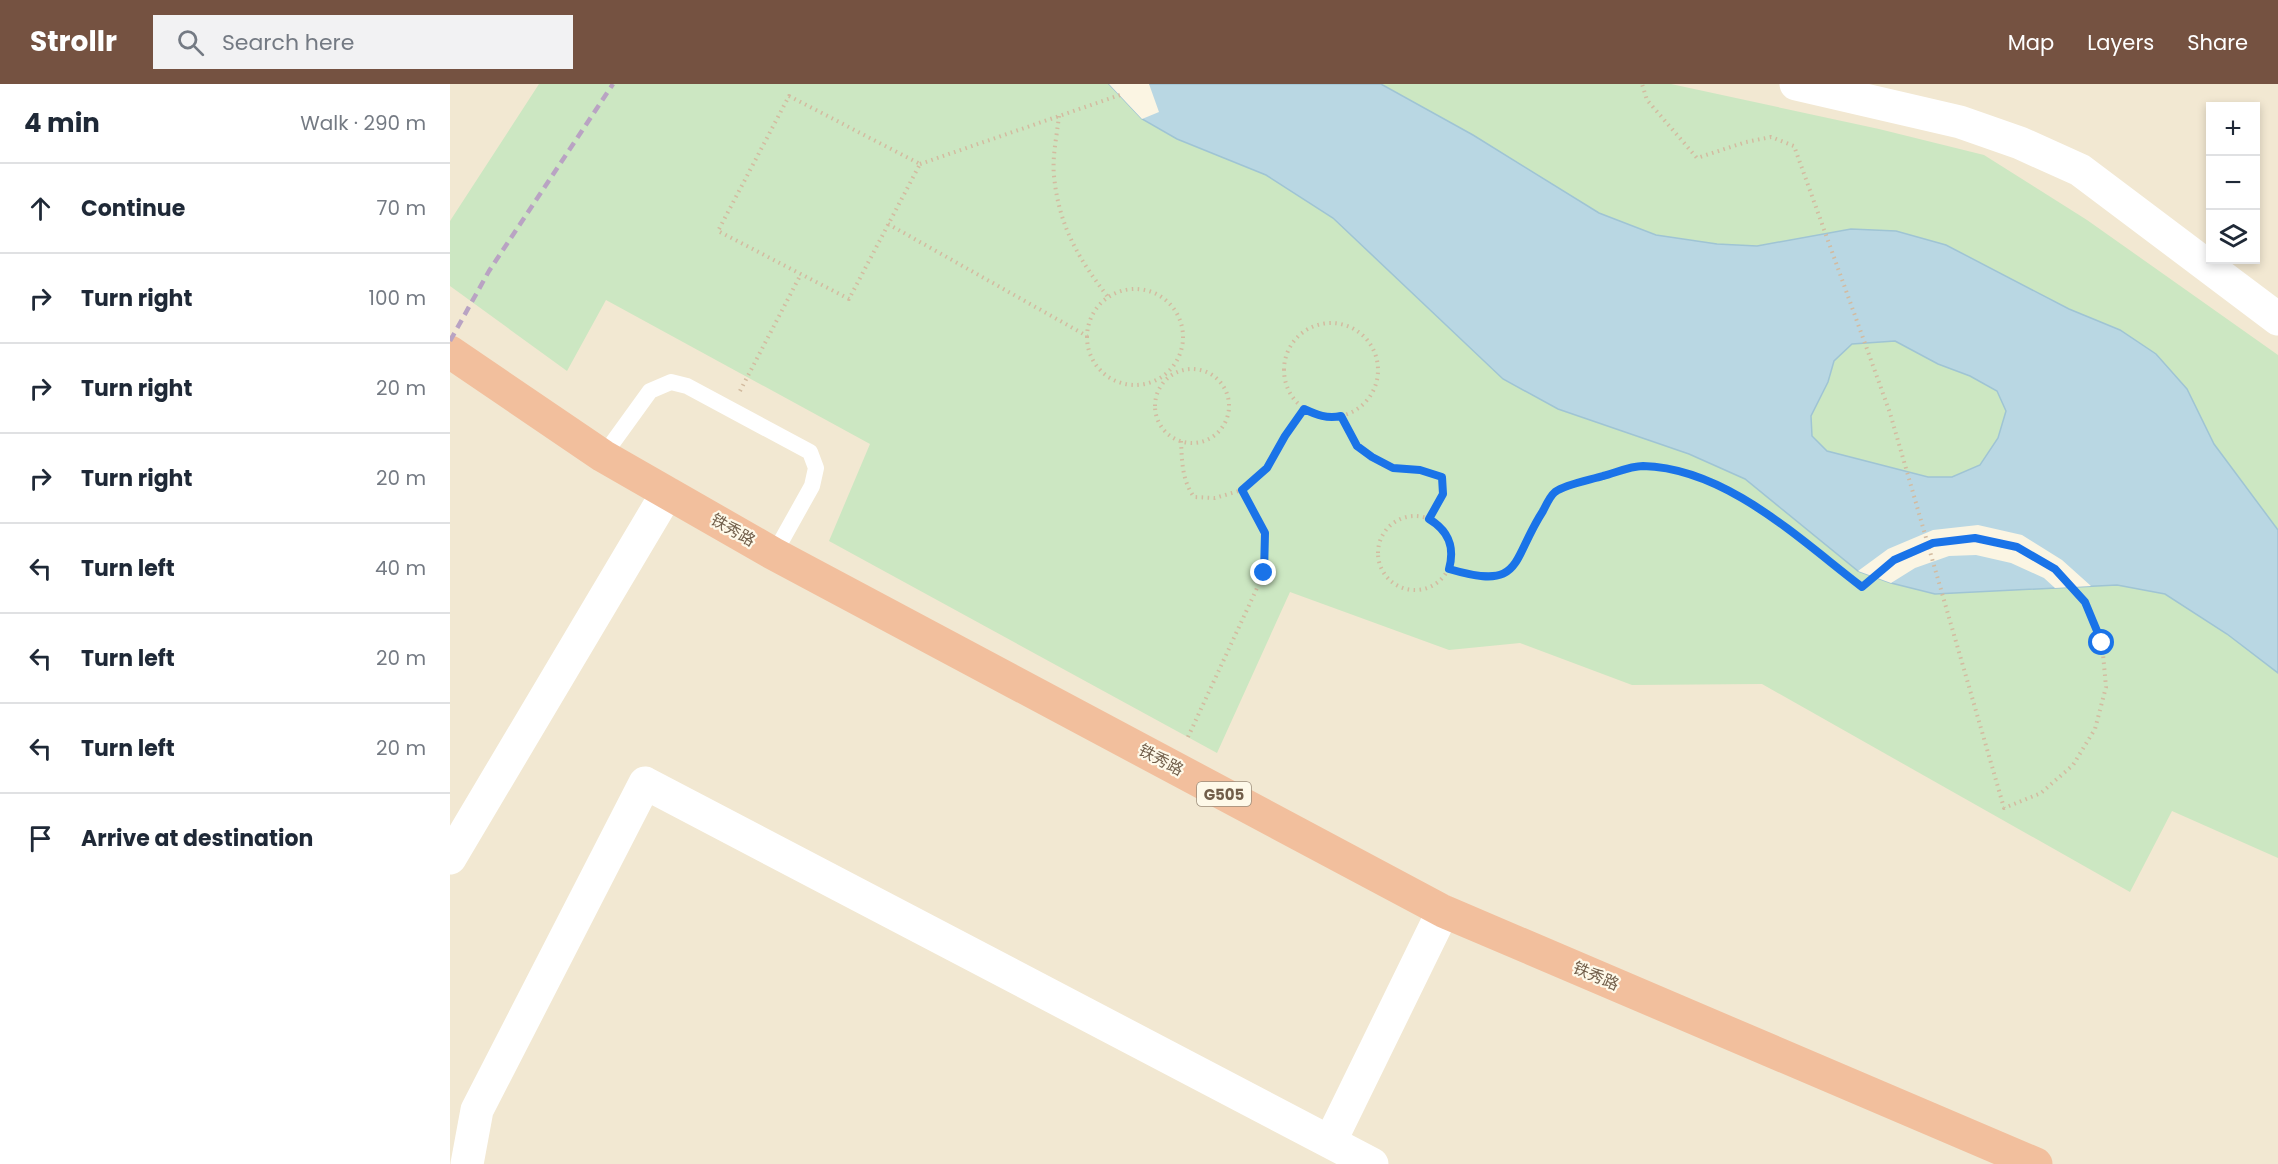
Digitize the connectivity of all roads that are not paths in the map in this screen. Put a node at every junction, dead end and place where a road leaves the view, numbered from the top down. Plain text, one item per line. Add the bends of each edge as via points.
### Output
1 (1796, 84) edge
2 (2278, 319) edge
3 (450, 352) edge
4 (603, 456) junction
5 (667, 493) junction
6 (774, 554) junction
7 (450, 858) edge
8 (1443, 911) junction
9 (1330, 1142) junction
10 (467, 1164) edge
11 (1372, 1164) edge
12 (2036, 1164) edge

1 - 2 street via 1960,122 2080,170
3 - 4 highway, 铁秀路 / G505
4 - 5 highway, 铁秀路 / G505
4 - 6 lane via 650,391 671,382 687,386 810,452 816,468 812,486
5 - 6 highway, 铁秀路 / G505
5 - 7 street
6 - 8 highway, 铁秀路 / G505
8 - 9 street
8 - 12 highway, 铁秀路 / G505
9 - 10 street via 645,783 477,1110
9 - 11 street

